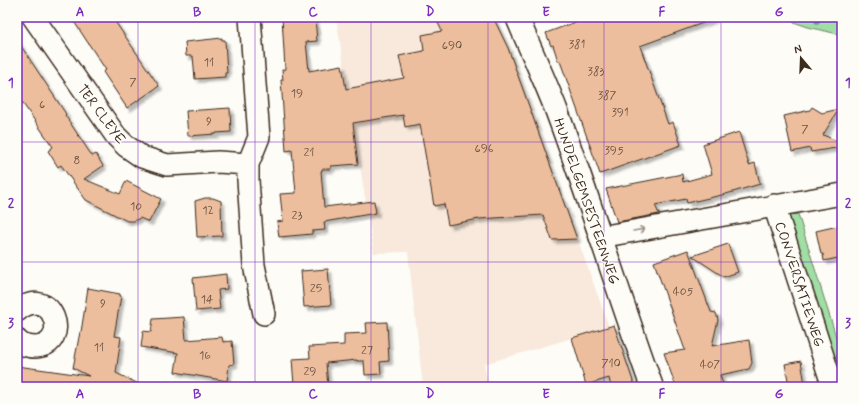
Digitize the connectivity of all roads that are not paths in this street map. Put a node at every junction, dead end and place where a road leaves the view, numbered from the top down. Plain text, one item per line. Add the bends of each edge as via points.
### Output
1 (33, 17) edge
2 (250, 17) edge
3 (517, 17) edge
4 (248, 164) junction
5 (842, 194) edge
6 (774, 205) junction
7 (600, 237) junction
8 (17, 311) edge
9 (264, 314) dead end
10 (17, 340) edge
11 (652, 387) edge
12 (833, 387) edge

1 - 4 street, TER CLEYE via 116,136 126,146 142,156 167,165 218,162
2 - 4 street via 258,137
3 - 7 main road, HUNDELGEMSESTEENWEG via 556,111
4 - 9 street via 254,265
5 - 6 street
7 -> 6 street
6 - 12 street, CONVERSATIEWEG
7 - 11 main road, HUNDELGEMSESTEENWEG
8 - 10 street via 25,305 40,304 50,310 55,319 56,330 51,340 42,346 29,348

